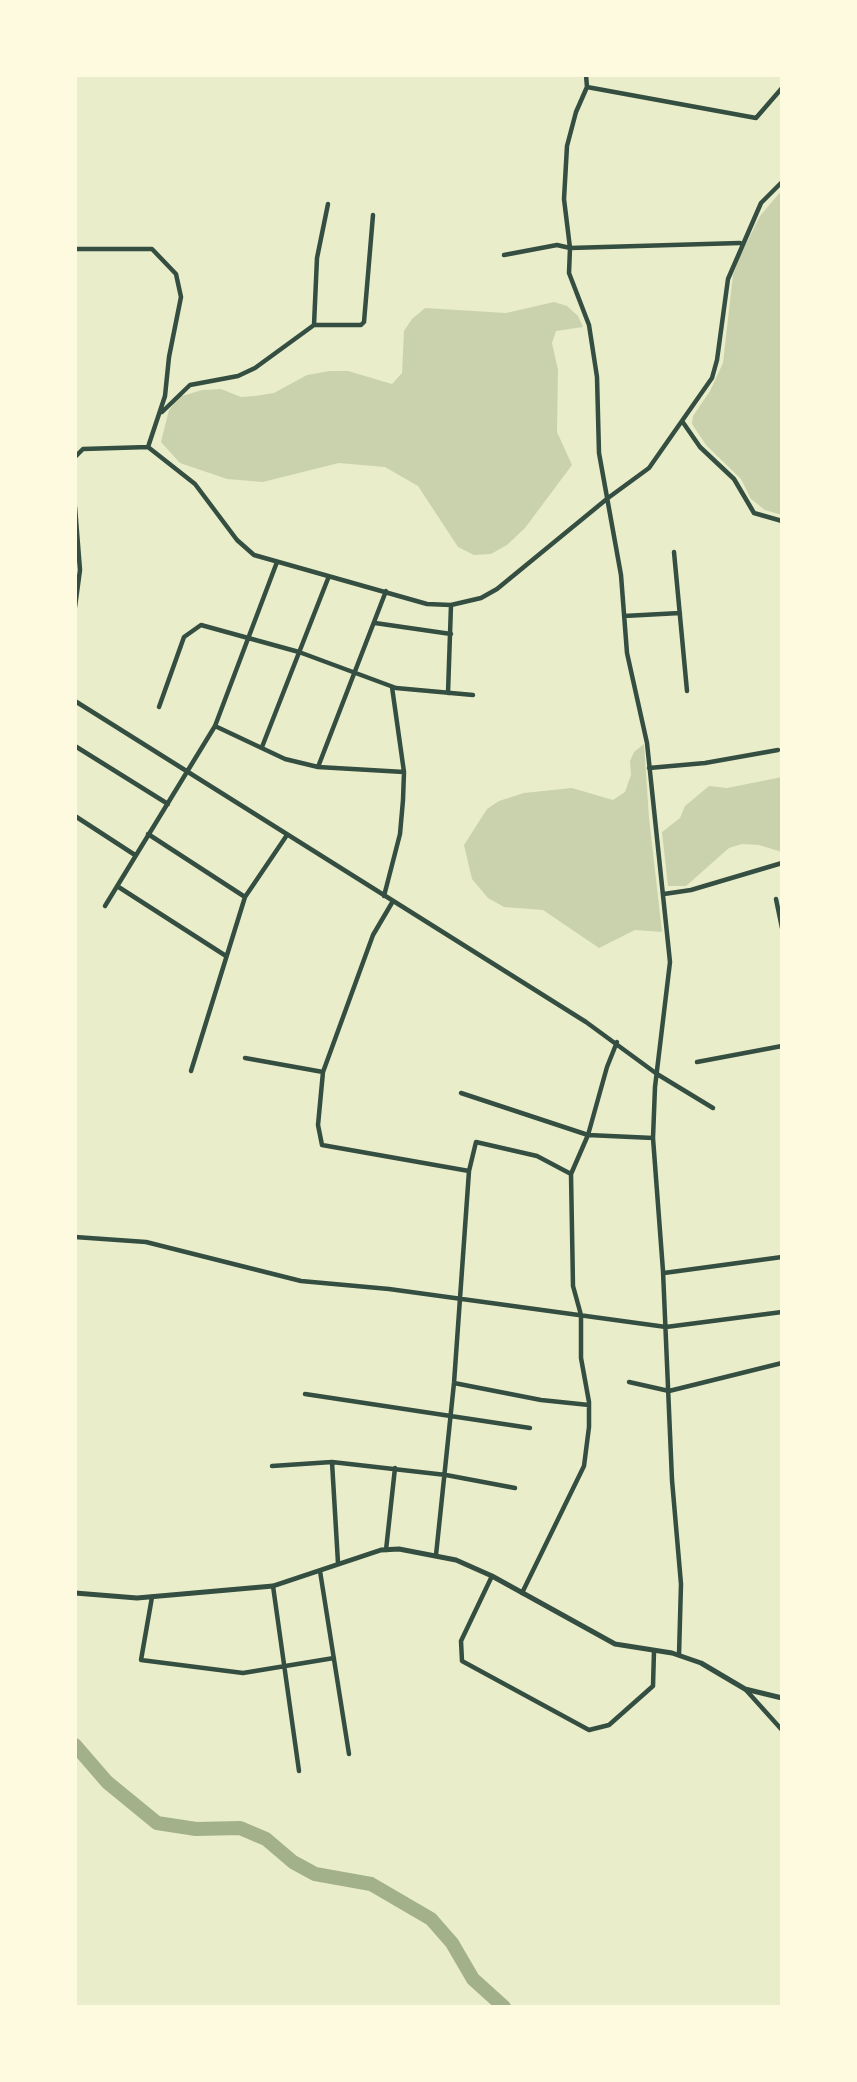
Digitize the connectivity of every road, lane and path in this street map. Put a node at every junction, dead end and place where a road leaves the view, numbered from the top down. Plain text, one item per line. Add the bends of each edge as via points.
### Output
1 (586, 75) edge
2 (587, 87) junction
3 (782, 88) edge
4 (782, 182) edge
5 (328, 204) dead end
6 (373, 215) dead end
7 (740, 243) junction
8 (570, 247) junction
9 (75, 250) edge
10 (504, 254) dead end
11 (314, 325) junction
12 (162, 412) junction
13 (682, 421) junction
14 (148, 447) junction
15 (75, 457) edge
16 (608, 498) junction
17 (75, 507) edge
18 (781, 521) edge
19 (782, 531) edge
20 (77, 542) edge
21 (674, 552) dead end
22 (277, 562) junction
23 (328, 576) junction
24 (386, 591) junction
25 (451, 605) junction
26 (75, 607) edge
27 (680, 613) junction
28 (624, 616) junction
29 (375, 623) junction
30 (451, 634) junction
31 (251, 637) junction
32 (299, 652) junction
33 (356, 671) junction
34 (393, 687) junction
35 (687, 691) dead end
36 (448, 693) junction
37 (473, 695) dead end
38 (75, 701) edge
39 (159, 707) dead end
40 (215, 726) junction
41 (75, 746) edge
42 (262, 747) junction
43 (778, 750) dead end
44 (318, 767) junction
45 (649, 768) junction
46 (187, 772) junction
47 (404, 772) junction
48 (167, 804) junction
49 (75, 816) edge
50 (148, 834) junction
51 (287, 835) junction
52 (135, 855) junction
53 (782, 863) edge
54 (117, 886) junction
55 (664, 894) junction
56 (384, 896) junction
57 (245, 897) junction
58 (776, 899) dead end
59 (393, 901) junction
60 (105, 906) dead end
61 (782, 928) edge
62 (226, 956) junction
63 (617, 1042) junction
64 (782, 1046) edge
65 (245, 1058) dead end
66 (697, 1062) dead end
67 (191, 1071) dead end
68 (323, 1072) junction
69 (657, 1074) junction
70 (461, 1093) dead end
71 (713, 1108) dead end
72 (588, 1135) junction
73 (653, 1138) junction
74 (469, 1171) junction
75 (571, 1174) junction
76 (75, 1237) edge
77 (782, 1257) edge
78 (663, 1273) junction
79 (460, 1300) junction
80 (782, 1312) edge
81 (581, 1315) junction
82 (667, 1327) junction
83 (782, 1363) edge
84 (629, 1381) dead end
85 (454, 1383) junction
86 (669, 1391) junction
87 (305, 1394) dead end
88 (589, 1405) junction
89 (451, 1415) junction
90 (530, 1428) dead end
91 (332, 1462) junction
92 (272, 1466) dead end
93 (396, 1468) junction
94 (446, 1475) junction
95 (515, 1488) dead end
96 (386, 1550) junction
97 (436, 1555) junction
98 (338, 1563) junction
99 (320, 1571) junction
100 (492, 1576) junction
101 (273, 1586) junction
102 (75, 1593) edge
103 (522, 1593) junction
104 (152, 1597) junction
105 (653, 1651) junction
106 (679, 1655) junction
107 (334, 1658) junction
108 (284, 1667) junction
109 (745, 1689) junction
110 (782, 1698) edge
111 (782, 1730) edge
112 (349, 1754) dead end
113 (299, 1771) dead end

1 - 2 street
2 - 3 street via 756,118
2 - 8 street via 567,146 564,198
4 - 7 street via 761,203
5 - 11 street via 317,258
6 - 11 street via 364,322 355,328
7 - 8 street
7 - 13 street via 728,279 712,378
8 - 10 street
8 - 16 street via 569,273 589,325 597,377 599,453
9 - 12 street via 152,249 176,274 181,297
11 - 12 street via 255,368 238,376 190,384
12 - 14 street
13 - 16 street via 649,468
13 - 18 street via 700,447 734,479 754,513
14 - 15 street via 83,449
14 - 22 street via 205,495 244,547
16 - 25 street via 497,589
16 - 28 street
17 - 20 street
18 - 19 street
20 - 26 street via 80,570
21 - 27 street
22 - 23 street
22 - 31 street
23 - 24 street
23 - 32 street
24 - 25 street via 427,604
24 - 29 street
25 - 30 street
27 - 28 street
27 - 35 street
28 - 45 street
29 - 30 street
29 - 33 street
30 - 36 street
31 - 32 street
31 - 39 street via 201,625 184,637
31 - 40 street
32 - 33 street
32 - 42 street
33 - 34 street
33 - 44 street
34 - 36 street
34 - 47 street
36 - 37 street
38 - 46 street
40 - 42 street
40 - 46 street
41 - 48 street
42 - 44 street via 285,759
43 - 45 street
44 - 47 street
45 - 55 street
46 - 48 street
46 - 51 street
47 - 56 street via 400,834
48 - 50 street
49 - 52 street
50 - 52 street
50 - 57 street
51 - 56 street
51 - 57 street
52 - 54 street
53 - 55 street
54 - 60 street
54 - 62 street
55 - 69 street via 670,962
56 - 59 street
57 - 62 street
58 - 61 street
59 - 63 street
59 - 68 street via 373,935
62 - 67 street
63 - 69 street
63 - 72 street
64 - 66 street
65 - 68 street
68 - 74 street via 318,1125 322,1145
69 - 71 street
69 - 73 street
70 - 72 street
72 - 73 street
72 - 75 street
73 - 78 street
74 - 75 street via 476,1142 537,1156
74 - 79 street
75 - 81 street via 573,1286
76 - 79 street via 146,1242 301,1281
77 - 78 street
78 - 82 street
79 - 81 street
79 - 85 street
80 - 82 street
81 - 82 street
81 - 88 street via 581,1358
82 - 86 street
83 - 86 street
84 - 86 street
85 - 88 street
85 - 89 street
86 - 106 street via 681,1584
87 - 89 street
88 - 103 street via 584,1466
89 - 90 street
89 - 94 street
91 - 92 street
91 - 93 street
91 - 98 street
93 - 94 street
93 - 96 street
94 - 95 street
94 - 97 street
96 - 97 street
96 - 98 street
97 - 100 street
98 - 99 street
99 - 101 street
99 - 107 street
100 - 103 street
100 - 105 street via 461,1641 462,1661 589,1730 609,1725 653,1686
101 - 104 street
101 - 108 street
102 - 104 street via 115,1599
103 - 105 street via 615,1644
104 - 108 street via 141,1660 243,1673
105 - 106 street
106 - 109 street via 701,1662
107 - 108 street
107 - 112 street
108 - 113 street
109 - 110 street
109 - 111 street

